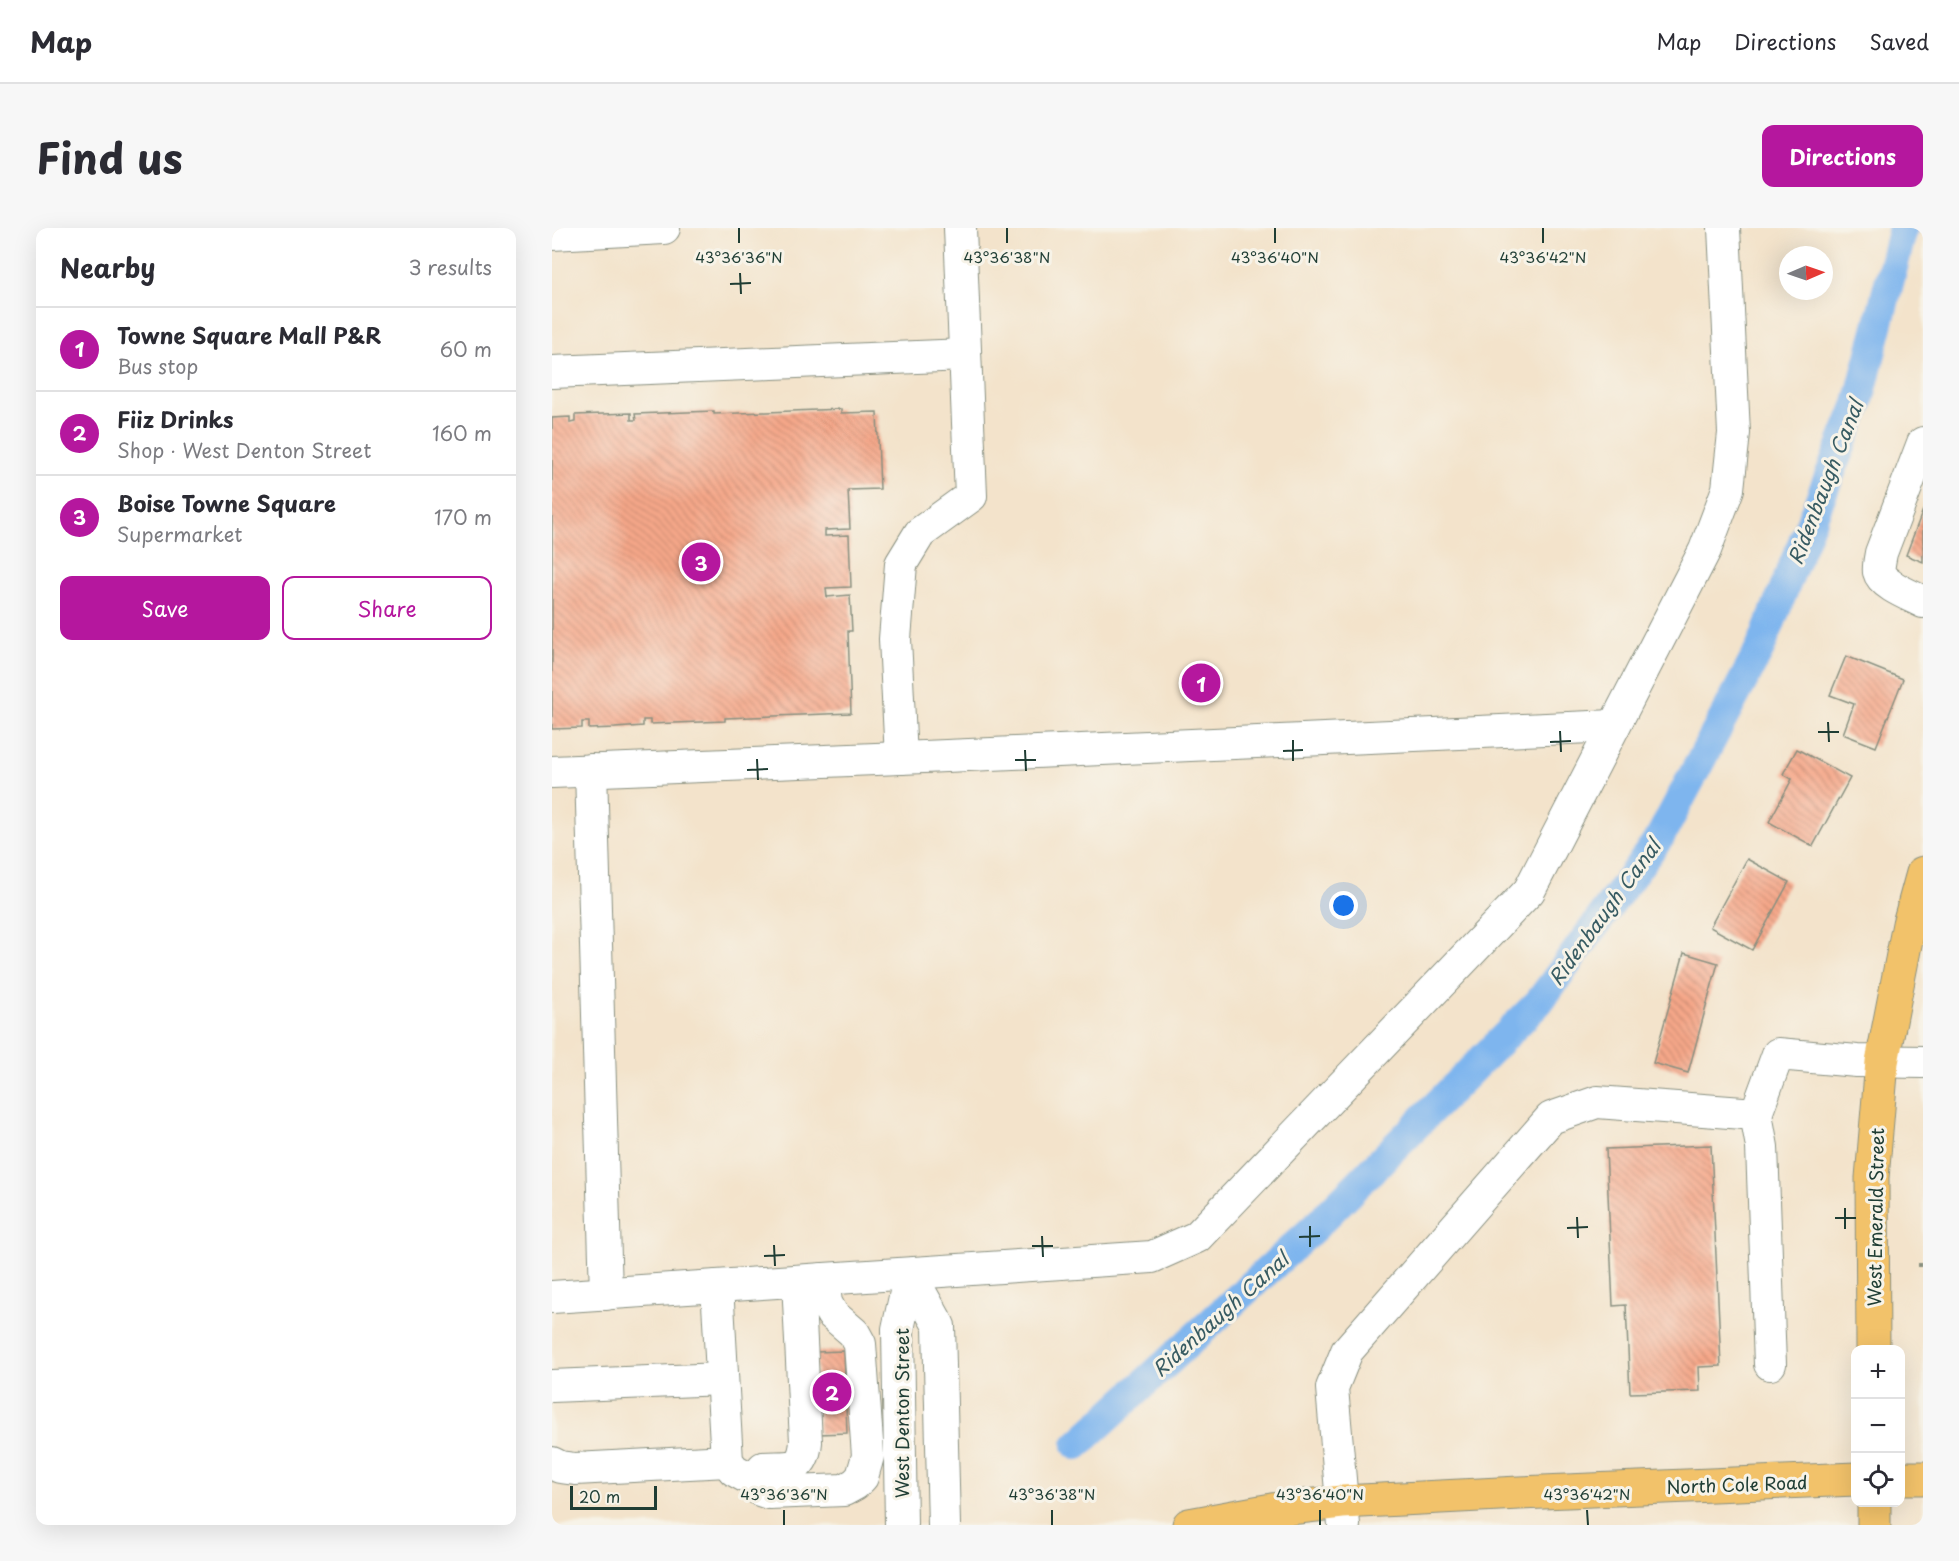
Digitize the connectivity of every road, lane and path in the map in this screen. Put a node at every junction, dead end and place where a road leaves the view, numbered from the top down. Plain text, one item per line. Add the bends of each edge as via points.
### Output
1 (664, 228) edge
2 (960, 228) edge
3 (1724, 228) edge
4 (552, 234) edge
5 (965, 355) junction
6 (552, 372) edge
7 (1923, 443) edge
8 (1923, 602) edge
9 (1614, 726) junction
10 (901, 758) junction
11 (591, 770) junction
12 (552, 772) edge
13 (1923, 873) edge
14 (1916, 926) edge
15 (1882, 1062) junction
16 (1923, 1062) edge
17 (1756, 1114) junction
18 (909, 1274) junction
19 (811, 1280) junction
20 (717, 1286) junction
21 (606, 1294) junction
22 (552, 1297) edge
23 (1874, 1345) edge
24 (1770, 1364) dead end
25 (722, 1379) junction
26 (552, 1386) edge
27 (727, 1461) junction
28 (552, 1463) edge
29 (1905, 1478) edge
30 (1923, 1478) edge
31 (1851, 1479) edge
32 (756, 1482) junction
33 (1874, 1507) edge
34 (1343, 1514) edge
35 (902, 1525) edge
36 (944, 1525) edge
37 (1189, 1525) edge
38 (1874, 1525) edge

1 - 4 street
2 - 5 street
3 - 9 street via 1734,432 1728,489 1704,550
5 - 6 street
5 - 10 street via 971,496 920,533 901,564 895,639
7 - 8 street via 1881,553 1878,571 1882,579
9 - 10 street
9 - 18 street via 1529,891 1197,1237 1152,1257
10 - 11 street
11 - 12 street
11 - 21 street
13 - 14 main road, West Emerald Street
14 - 15 main road, West Emerald Street
15 - 16 street
15 - 17 street via 1778,1054
15 - 23 main road, West Emerald Street via 1872,1178
17 - 24 street via 1761,1147
17 - 34 street via 1597,1102 1551,1118 1347,1351 1332,1388
18 - 19 street
18 - 35 street, West Denton Street via 898,1329
18 - 36 street, West Denton Street via 939,1326
19 - 20 street
19 - 32 street via 805,1454 796,1466 763,1468 756,1475
19 - 32 street via 832,1314 854,1333 860,1344 868,1456 862,1477 844,1490 769,1492 760,1490
20 - 21 street
20 - 25 street
21 - 22 street
25 - 26 street
25 - 27 street
27 - 28 street via 575,1469
27 - 32 street via 734,1470
29 - 30 main road
31 - 34 main road, North Cole Road via 1520,1493
33 - 38 main road
34 - 37 main road, North Cole Road via 1272,1510

